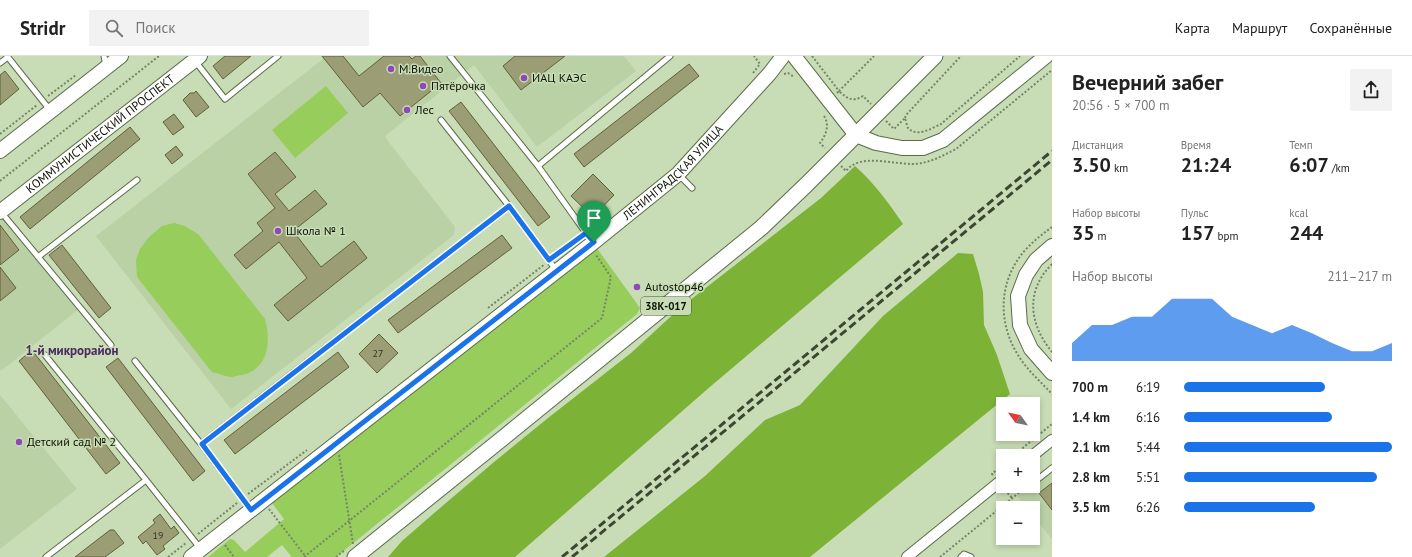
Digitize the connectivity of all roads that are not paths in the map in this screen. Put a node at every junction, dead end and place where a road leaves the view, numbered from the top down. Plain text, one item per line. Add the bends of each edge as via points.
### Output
1 (121, 56) edge
2 (278, 56) edge
3 (450, 56) edge
4 (670, 56) edge
5 (783, 56) edge
6 (794, 56) edge
7 (935, 56) edge
8 (1046, 56) edge
9 (7, 57) edge
10 (197, 58) edge
11 (105, 62) edge
12 (0, 63) edge
13 (47, 106) junction
14 (441, 120) dead end
15 (856, 135) junction
16 (0, 151) edge
17 (538, 166) junction
18 (678, 174) junction
19 (136, 180) dead end
20 (692, 188) dead end
21 (509, 206) junction
22 (3, 215) edge
23 (592, 244) junction
24 (1052, 246) edge
25 (38, 256) junction
26 (553, 266) junction
27 (110, 345) dead end
28 (45, 355) dead end
29 (135, 361) dead end
30 (1052, 373) edge
31 (1052, 440) edge
32 (202, 444) junction
33 (1040, 450) edge
34 (1052, 468) edge
35 (1040, 478) edge
36 (146, 480) junction
37 (996, 485) edge
38 (251, 510) junction
39 (195, 548) edge
40 (354, 554) edge
41 (46, 557) edge
42 (907, 557) edge
43 (960, 557) edge
44 (971, 557) edge

1 - 11 street
2 - 10 lane via 225,99
3 - 17 lane
4 - 17 lane
5 - 18 street, ЛЕНИНГРАДСКАЯ УЛИЦА via 765,68
6 - 15 street
7 - 15 main road, 38К-017
8 - 15 street via 943,140 923,148 902,148
9 - 12 lane
9 - 13 lane
10 - 22 street, КОММУНИСТИЧЕСКИЙ ПРОСПЕКТ
11 - 13 street
13 - 16 street
14 - 21 lane
15 - 40 main road, 38К-017 via 761,228 515,429
17 - 23 lane
18 - 20 lane
18 - 23 street, ЛЕНИНГРАДСКАЯ УЛИЦА
19 - 25 lane
21 - 26 lane
21 - 32 lane
22 - 25 lane
23 - 26 street, ЛЕНИНГРАДСКАЯ УЛИЦА
24 - 30 street via 1036,260 1026,275 1018,296 1020,325 1031,349
25 - 27 lane
26 - 38 street, ЛЕНИНГРАДСКАЯ УЛИЦА
28 - 36 lane
29 - 32 lane
31 - 33 street
32 - 38 lane
34 - 35 lane
36 - 39 lane
36 - 41 lane
37 - 42 street
38 - 39 street, ЛЕНИНГРАДСКАЯ УЛИЦА via 218,536
43 - 44 lane via 964,554

